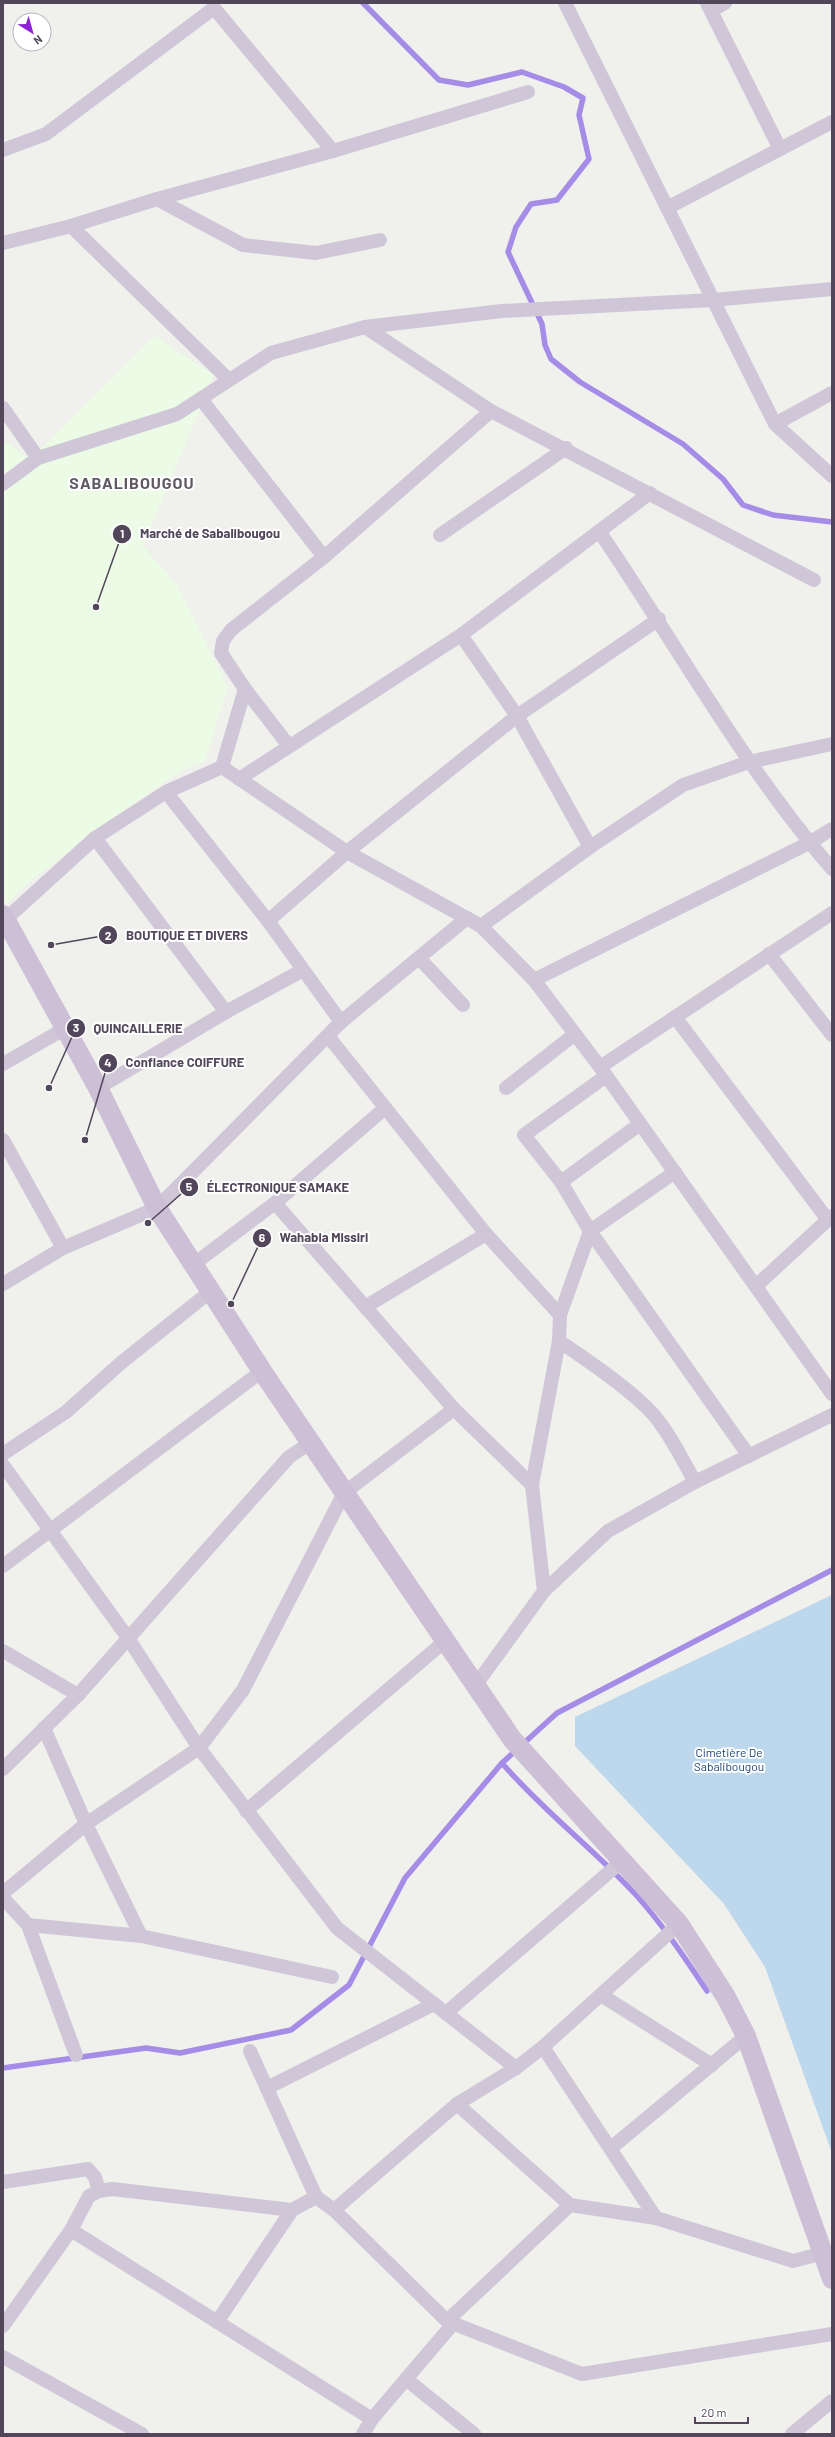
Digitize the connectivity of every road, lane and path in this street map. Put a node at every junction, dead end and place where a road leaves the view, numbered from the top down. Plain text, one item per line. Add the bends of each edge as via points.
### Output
1 (565, 3) edge
2 (725, 3) edge
3 (709, 7) edge
4 (528, 92) dead end
5 (832, 122) edge
6 (780, 149) junction
7 (3, 150) edge
8 (333, 151) junction
9 (157, 199) junction
10 (667, 208) junction
11 (71, 226) junction
12 (380, 240) dead end
13 (3, 243) edge
14 (832, 289) edge
15 (713, 300) junction
16 (365, 327) junction
17 (228, 379) junction
18 (832, 393) edge
19 (201, 399) junction
20 (3, 408) edge
21 (491, 411) junction
22 (775, 424) junction
23 (566, 448) junction
24 (38, 458) junction
25 (832, 476) edge
26 (3, 484) edge
27 (650, 493) junction
28 (599, 531) junction
29 (440, 535) dead end
30 (324, 557) junction
31 (814, 580) dead end
32 (659, 619) junction
33 (461, 635) junction
34 (245, 689) junction
35 (517, 716) junction
36 (832, 744) edge
37 (289, 746) junction
38 (749, 762) junction
39 (222, 767) junction
40 (239, 779) junction
41 (166, 792) junction
42 (832, 829) edge
43 (95, 838) junction
44 (810, 843) junction
45 (590, 847) junction
46 (347, 852) junction
47 (832, 869) edge
48 (832, 913) edge
49 (5, 917) edge
50 (467, 918) junction
51 (268, 921) junction
52 (481, 926) junction
53 (769, 954) junction
54 (419, 958) junction
55 (303, 970) junction
56 (534, 980) junction
57 (463, 1005) dead end
58 (226, 1012) junction
59 (675, 1017) junction
60 (341, 1022) junction
61 (64, 1029) junction
62 (575, 1034) junction
63 (832, 1035) edge
64 (328, 1036) junction
65 (3, 1064) edge
66 (603, 1072) junction
67 (98, 1088) junction
68 (506, 1088) dead end
69 (384, 1109) junction
70 (640, 1124) junction
71 (3, 1140) edge
72 (674, 1172) junction
73 (561, 1182) junction
74 (275, 1203) junction
75 (157, 1208) junction
76 (830, 1218) edge
77 (590, 1231) junction
78 (486, 1234) junction
79 (63, 1248) junction
80 (194, 1264) junction
81 (3, 1284) edge
82 (756, 1286) junction
83 (211, 1291) junction
84 (365, 1306) junction
85 (560, 1315) junction
86 (559, 1341) junction
87 (262, 1371) junction
88 (832, 1394) edge
89 (454, 1409) junction
90 (832, 1415) edge
91 (310, 1443) junction
92 (3, 1454) edge
93 (749, 1456) junction
94 (3, 1465) edge
95 (695, 1482) junction
96 (532, 1485) junction
97 (344, 1493) junction
98 (50, 1531) junction
99 (3, 1566) edge
100 (544, 1591) junction
101 (128, 1638) junction
102 (445, 1641) junction
103 (3, 1651) edge
104 (475, 1686) junction
105 (78, 1695) junction
106 (44, 1728) junction
107 (199, 1748) junction
108 (3, 1769) edge
109 (246, 1811) junction
110 (86, 1824) junction
111 (622, 1861) junction
112 (3, 1893) edge
113 (3, 1898) edge
114 (679, 1924) junction
115 (28, 1925) junction
116 (141, 1936) junction
117 (332, 1977) dead end
118 (601, 1995) junction
119 (434, 2004) junction
120 (446, 2013) junction
121 (746, 2036) junction
122 (543, 2047) junction
123 (250, 2051) dead end
124 (76, 2055) dead end
125 (712, 2065) junction
126 (516, 2068) junction
127 (267, 2088) junction
128 (457, 2104) junction
129 (611, 2148) junction
130 (3, 2182) edge
131 (99, 2191) junction
132 (316, 2197) junction
133 (570, 2204) junction
134 (292, 2210) junction
135 (334, 2210) junction
136 (656, 2218) junction
137 (71, 2230) junction
138 (823, 2254) junction
139 (832, 2279) edge
140 (217, 2322) junction
141 (449, 2323) junction
142 (3, 2326) edge
143 (832, 2334) edge
144 (3, 2357) edge
145 (406, 2379) junction
146 (832, 2401) edge
147 (369, 2428) edge
148 (142, 2434) edge
149 (474, 2434) edge
150 (792, 2434) edge

1 - 10 street
2 - 3 street
3 - 6 street
4 - 8 street
5 - 6 street
6 - 10 street
7 - 8 street via 46,134 214,8
8 - 9 street
9 - 11 street
9 - 12 street via 243,245 316,253
10 - 15 street
11 - 13 street
11 - 17 street
14 - 15 street
15 - 16 street via 502,311
15 - 22 street
16 - 17 street via 271,353
16 - 21 street
17 - 19 street
18 - 22 street
19 - 24 street via 177,414
19 - 30 street
20 - 24 street
21 - 23 street
21 - 30 street
22 - 25 street
23 - 27 street
23 - 29 street
24 - 26 street
27 - 28 street
27 - 31 street
28 - 32 street
28 - 33 street
30 - 34 street via 231,630 223,641 221,653
32 - 35 street
32 - 38 street
33 - 35 street
33 - 37 street
34 - 37 street
34 - 39 street
35 - 45 street
35 - 46 street
36 - 38 street
37 - 40 street
38 - 44 street
38 - 45 street via 682,785
39 - 40 street
39 - 41 street
40 - 46 street
41 - 43 street
41 - 51 street
42 - 44 street
43 - 49 street
43 - 58 street
44 - 47 street
44 - 56 street
45 - 52 street
46 - 50 street
46 - 51 street
48 - 53 street
49 - 61 main road
50 - 52 street
50 - 54 street
51 - 55 street
52 - 56 street
53 - 59 street
53 - 63 street
54 - 57 street
54 - 60 street
55 - 58 street
55 - 60 street
56 - 62 street
58 - 67 street
59 - 66 street
59 - 76 street
60 - 64 street
61 - 65 street
61 - 67 main road
62 - 66 street
62 - 68 street
64 - 69 street
64 - 75 street
66 - 70 street
66 - 73 street via 524,1135
67 - 75 main road
69 - 74 street
69 - 78 street
70 - 72 street
70 - 73 street
71 - 79 street
72 - 77 street
72 - 82 street
73 - 77 street
74 - 80 street
74 - 84 street
75 - 79 street
75 - 80 main road
76 - 82 street
77 - 85 street
77 - 93 street
78 - 84 street
78 - 85 street
79 - 81 street
80 - 83 main road
82 - 88 street
83 - 87 main road
83 - 92 street via 122,1362 66,1412
84 - 89 street
85 - 86 street
86 - 95 street via 594,1365 652,1414
86 - 96 street
87 - 91 main road
87 - 98 street
89 - 96 street
89 - 97 street
90 - 93 street
91 - 97 main road
91 - 101 street via 289,1457
93 - 95 street
94 - 98 street
95 - 100 street via 608,1531
96 - 100 street
97 - 102 main road
97 - 107 street via 243,1690
98 - 99 street
98 - 101 street
100 - 104 street
101 - 105 street
101 - 107 street
102 - 104 main road
102 - 109 street
103 - 105 street
104 - 111 main road via 518,1745
105 - 106 street
106 - 108 street
106 - 110 street
107 - 109 street
107 - 110 street
109 - 119 street via 337,1928
110 - 112 street
110 - 116 street
111 - 114 main road
111 - 120 street
113 - 115 street
114 - 118 street
114 - 121 main road via 726,1996
115 - 116 street
115 - 124 street
116 - 117 street
118 - 122 street
118 - 125 street
119 - 120 street
119 - 127 street
120 - 126 street
121 - 125 street
121 - 138 main road
122 - 126 street
122 - 129 street
123 - 127 street
125 - 129 street
126 - 128 street
127 - 132 street
128 - 133 street
128 - 135 street
129 - 136 street
130 - 131 street via 88,2169 95,2177
131 - 134 street via 112,2189
131 - 137 street via 89,2196
132 - 134 street
132 - 135 street
133 - 136 street
133 - 141 street
134 - 140 street
135 - 141 street
136 - 138 street via 794,2261
137 - 140 street
137 - 142 street
138 - 139 main road
140 - 147 street
141 - 143 street via 582,2374
141 - 145 street
144 - 148 street
145 - 147 street
145 - 149 street
146 - 150 street

